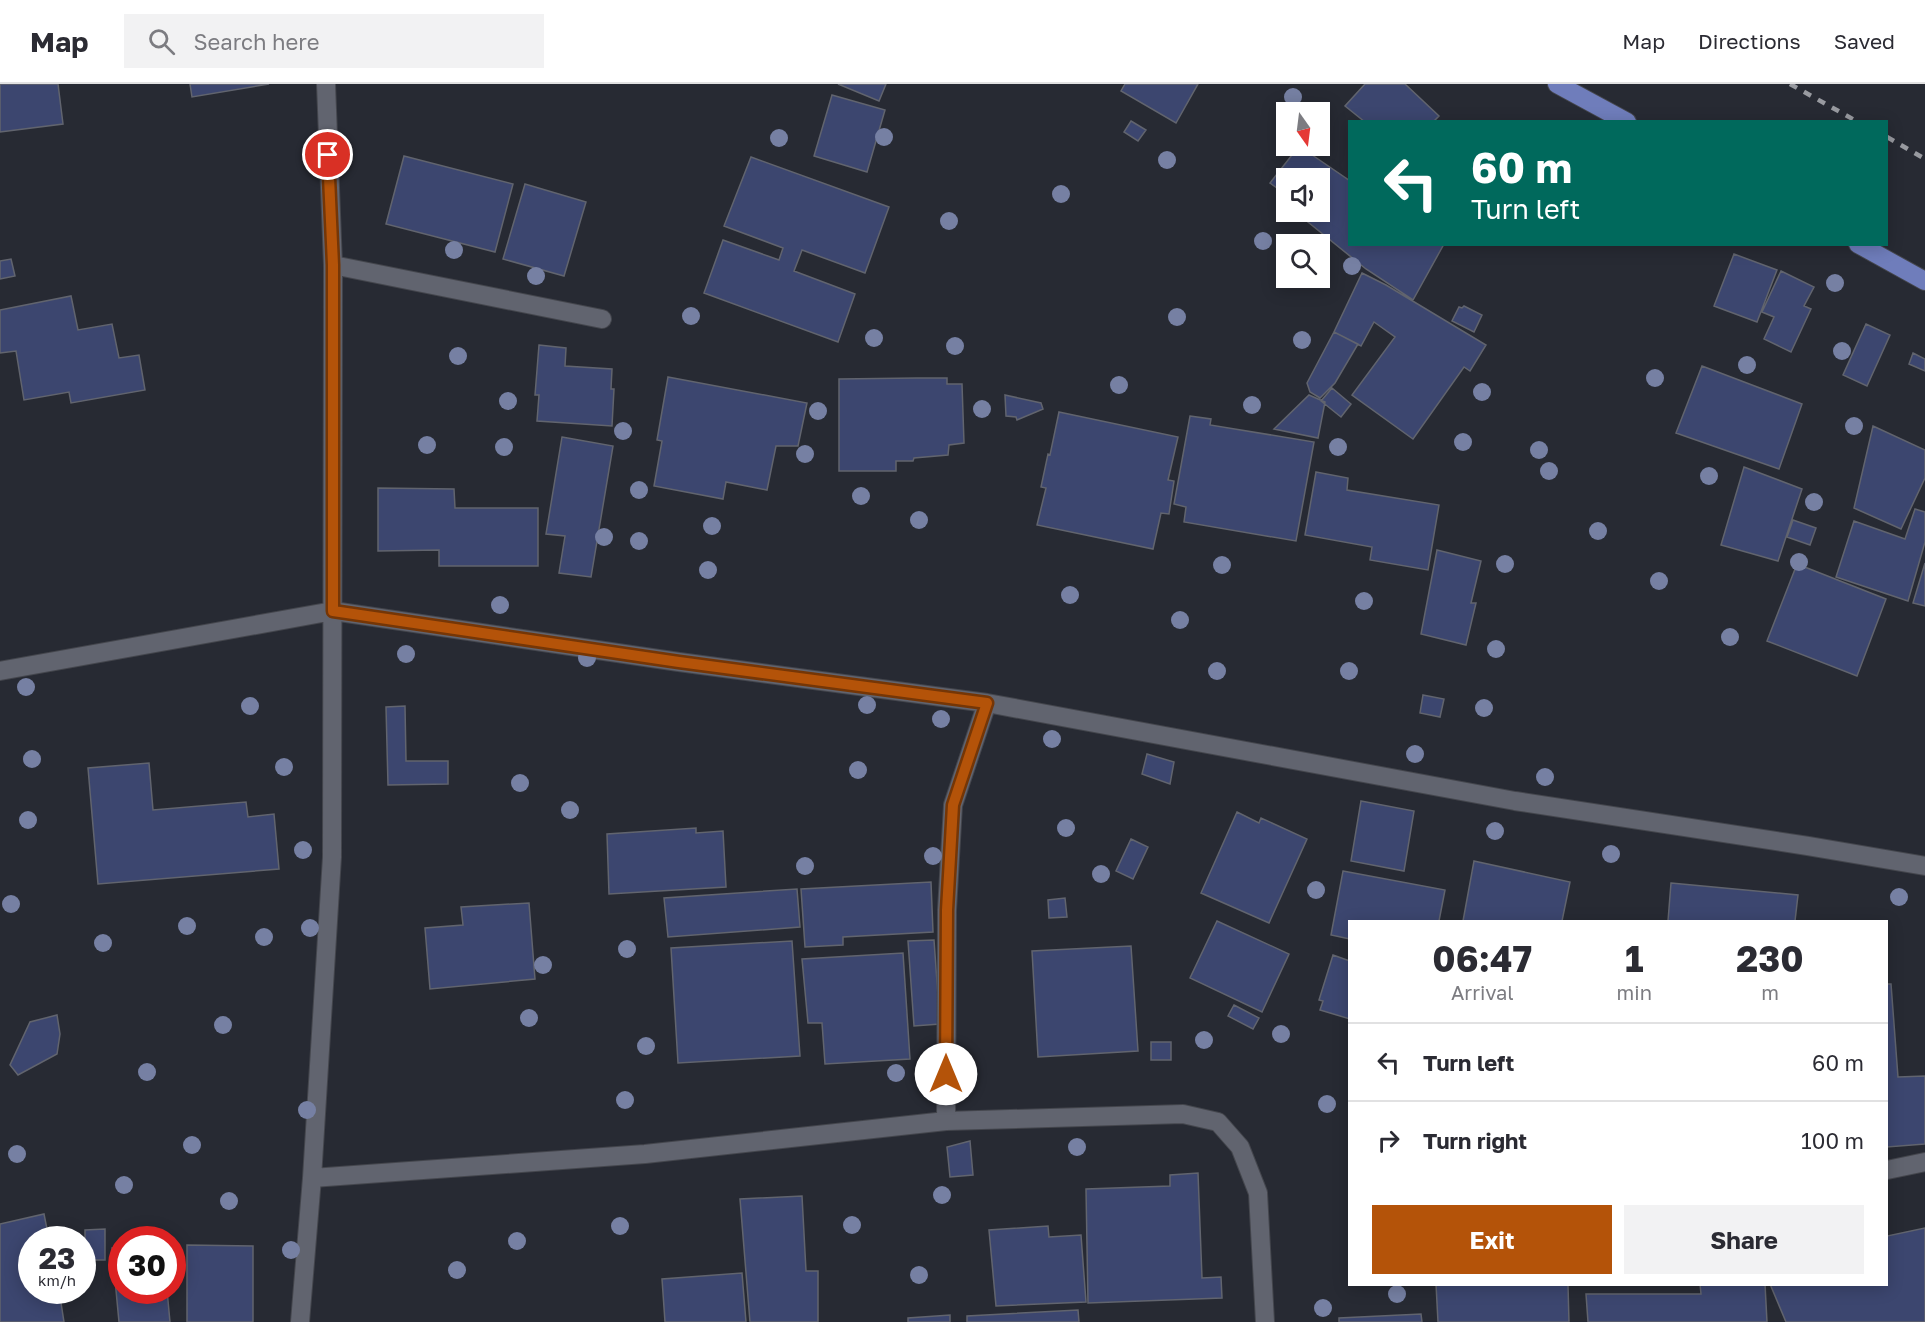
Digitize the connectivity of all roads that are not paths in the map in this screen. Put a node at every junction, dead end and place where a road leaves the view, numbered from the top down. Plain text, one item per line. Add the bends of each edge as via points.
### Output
1 (326, 84) edge
2 (1557, 84) edge
3 (1623, 120) edge
4 (1861, 246) edge
5 (333, 265) junction
6 (1925, 280) edge
7 (602, 320) dead end
8 (333, 611) junction
9 (0, 671) edge
10 (987, 703) junction
11 (1925, 866) edge
12 (946, 1121) junction
13 (1925, 1162) edge
14 (1888, 1170) edge
15 (312, 1178) junction
16 (300, 1322) edge
17 (1265, 1322) edge

1 - 5 street
2 - 3 main road
4 - 6 main road
5 - 7 street
5 - 8 street
8 - 9 street
8 - 10 street
8 - 15 street via 332,857
10 - 11 street via 1515,801
10 - 12 street via 953,805 947,910
12 - 15 street via 645,1154
12 - 17 street via 1183,1114 1218,1122 1240,1147 1258,1193
13 - 14 street
15 - 16 street

